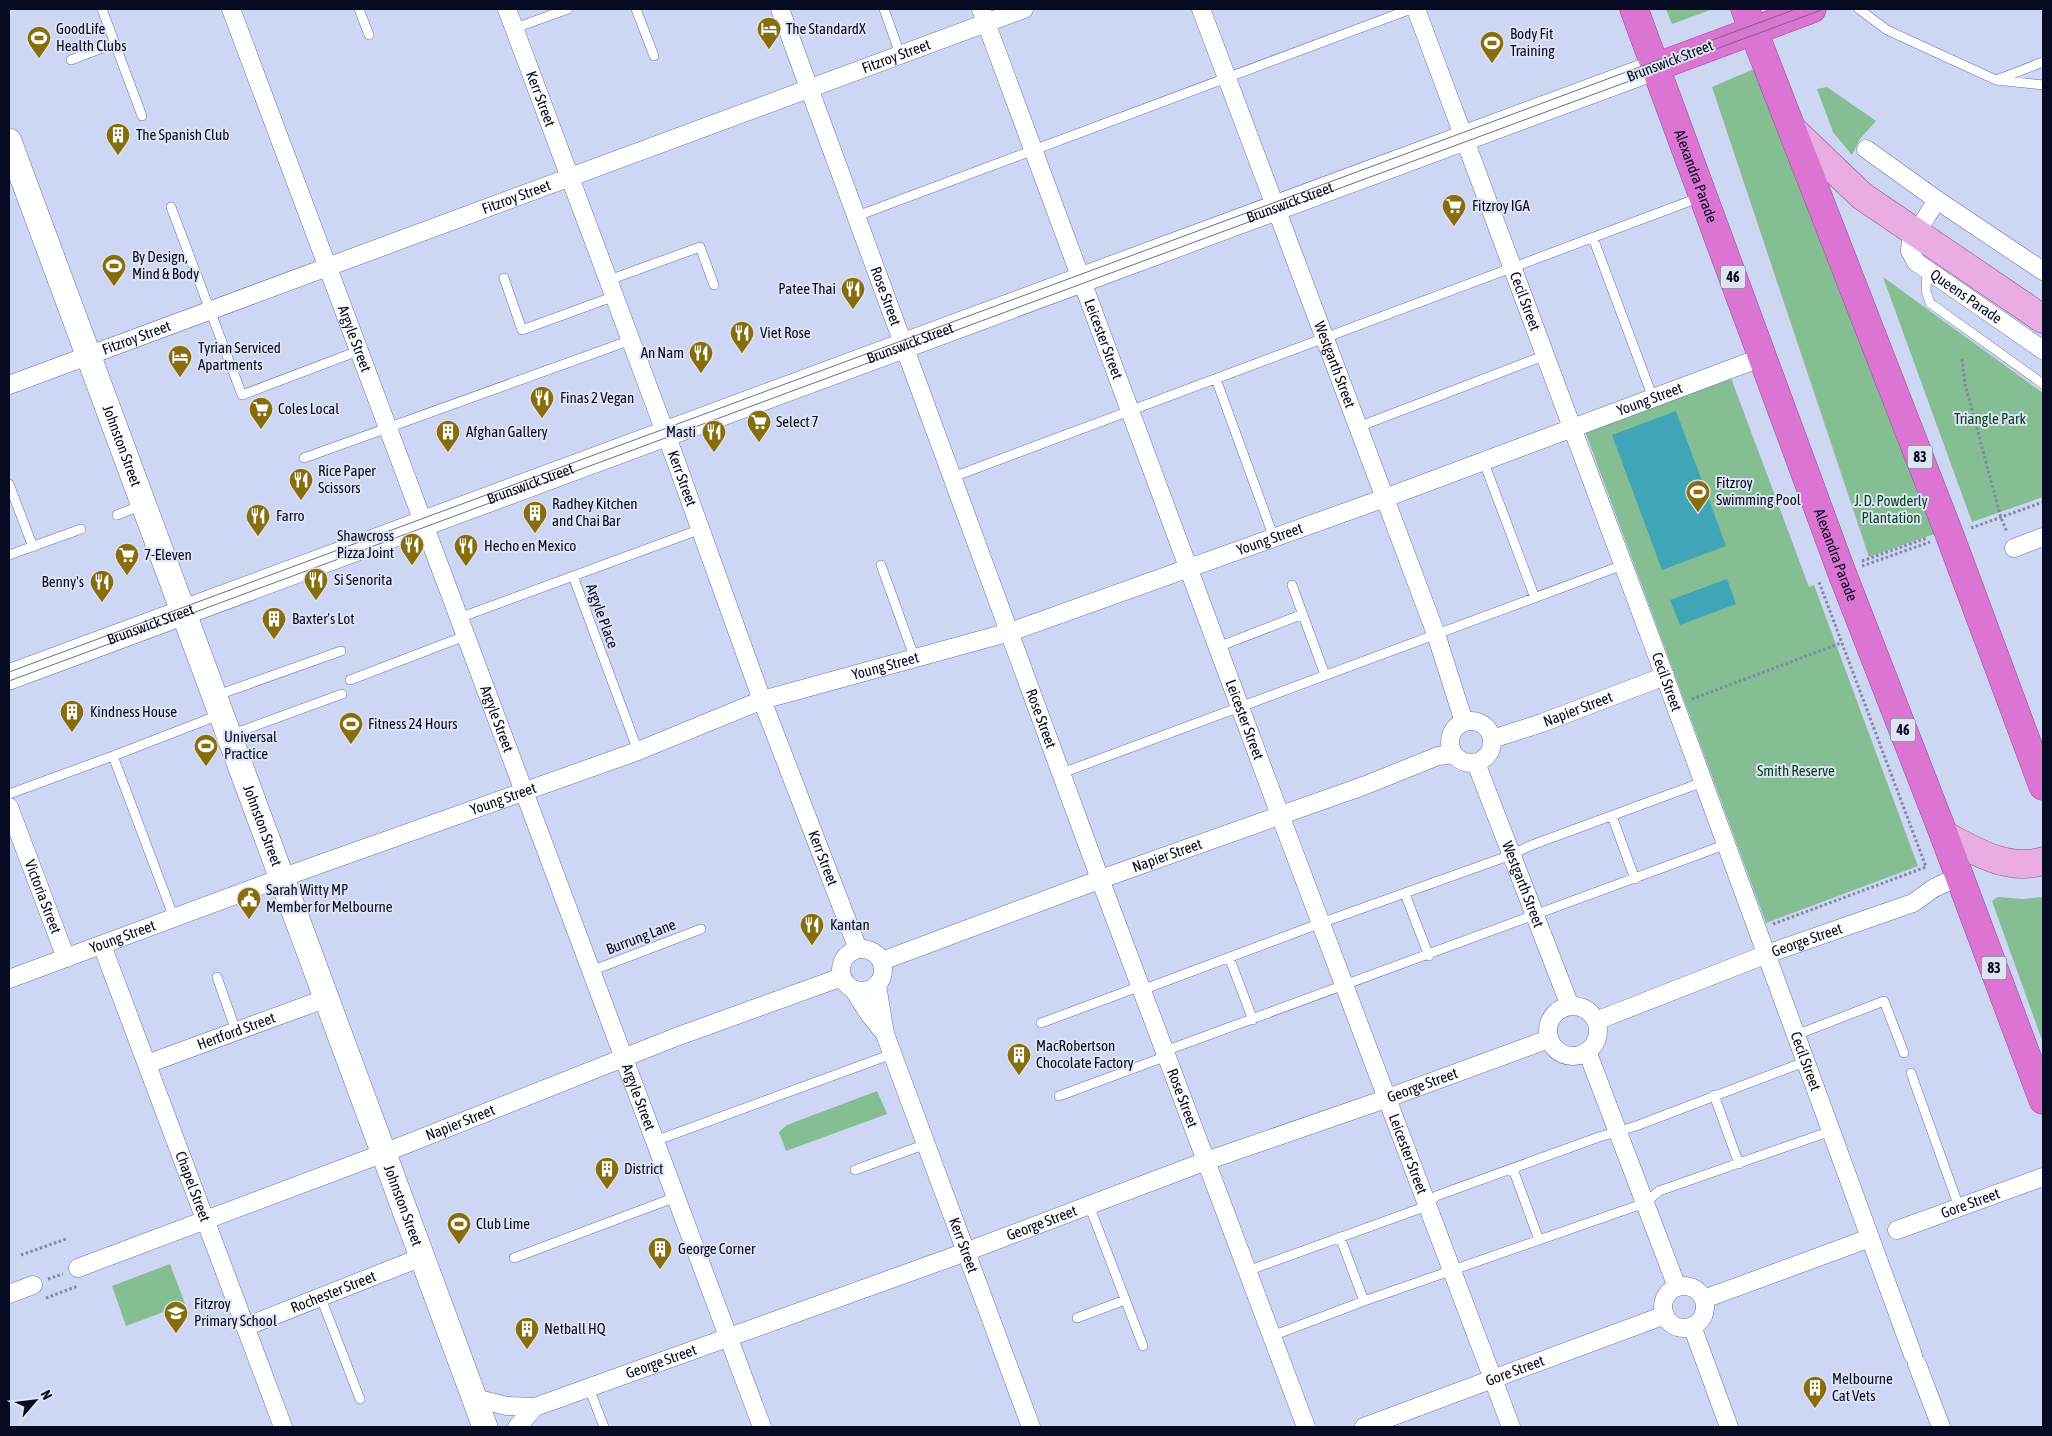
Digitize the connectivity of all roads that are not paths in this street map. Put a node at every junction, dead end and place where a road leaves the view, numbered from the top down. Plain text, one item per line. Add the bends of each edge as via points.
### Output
1 (102, 9) edge
2 (231, 9) edge
3 (359, 9) edge
4 (507, 9) edge
5 (568, 9) edge
6 (636, 9) edge
7 (780, 9) edge
8 (884, 9) edge
9 (1024, 9) edge
10 (1201, 9) edge
11 (1411, 9) edge
12 (1416, 9) edge
13 (1634, 9) edge
14 (1812, 9) edge
15 (1860, 9) edge
16 (983, 16) edge
17 (1749, 19) edge
18 (515, 28) junction
19 (369, 35) dead end
20 (115, 43) junction
21 (900, 54) junction
22 (654, 56) dead end
23 (71, 60) dead end
24 (2043, 62) edge
25 (1656, 67) junction
26 (1227, 78) junction
27 (1996, 80) junction
28 (2043, 85) edge
29 (809, 88) junction
30 (142, 116) dead end
31 (1793, 130) junction
32 (1464, 138) junction
33 (9, 140) edge
34 (1866, 149) dead end
35 (1033, 150) junction
36 (570, 176) junction
37 (1703, 196) junction
38 (1937, 200) junction
39 (172, 207) dead end
40 (1276, 208) junction
41 (857, 216) junction
42 (1915, 233) junction
43 (1594, 238) junction
44 (327, 266) junction
45 (1514, 268) junction
46 (2043, 271) edge
47 (1927, 272) junction
48 (504, 278) dead end
49 (1081, 279) junction
50 (714, 285) dead end
51 (612, 288) junction
52 (210, 310) junction
53 (2043, 320) edge
54 (1325, 338) junction
55 (631, 340) junction
56 (905, 346) junction
57 (2043, 350) edge
58 (89, 355) junction
59 (1546, 355) junction
60 (1763, 357) junction
61 (361, 358) junction
62 (1216, 379) junction
63 (2043, 384) edge
64 (9, 385) edge
65 (1652, 398) junction
66 (1131, 411) junction
67 (1358, 427) junction
68 (388, 428) junction
69 (1573, 428) junction
70 (666, 433) junction
71 (304, 458) dead end
72 (1483, 460) junction
73 (953, 477) junction
74 (9, 484) edge
75 (1385, 498) junction
76 (144, 504) junction
77 (117, 515) dead end
78 (423, 523) junction
79 (81, 529) dead end
80 (701, 529) junction
81 (1274, 538) junction
82 (2043, 538) edge
83 (33, 547) junction
84 (2014, 548) dead end
85 (9, 556) edge
86 (881, 565) dead end
87 (1623, 565) junction
88 (1190, 568) junction
89 (573, 576) junction
90 (1292, 585) dead end
91 (1535, 598) junction
92 (184, 611) junction
93 (1302, 614) junction
94 (459, 618) junction
95 (1010, 632) junction
96 (1436, 634) junction
97 (465, 636) junction
98 (1218, 648) junction
99 (341, 652) dead end
100 (915, 658) junction
101 (1326, 675) junction
102 (1665, 676) junction
103 (9, 677) edge
104 (350, 680) dead end
105 (342, 694) dead end
106 (762, 700) junction
107 (1240, 707) junction
108 (222, 715) junction
109 (1464, 722) junction
110 (1492, 740) junction
111 (638, 751) junction
112 (1453, 754) junction
113 (113, 756) junction
114 (1476, 763) junction
115 (1062, 773) junction
116 (1704, 782) junction
117 (2043, 786) edge
118 (523, 792) junction
119 (9, 794) edge
120 (9, 807) edge
121 (1280, 815) junction
122 (1612, 816) junction
123 (1944, 835) junction
124 (1727, 844) junction
125 (1511, 855) junction
126 (2043, 860) edge
127 (1960, 876) junction
128 (281, 878) junction
129 (1100, 879) junction
130 (1635, 879) junction
131 (1405, 894) junction
132 (1536, 916) junction
133 (174, 918) junction
134 (1321, 923) junction
135 (701, 929) dead end
136 (102, 945) junction
137 (858, 949) junction
138 (1767, 954) junction
139 (1429, 956) junction
140 (1229, 957) junction
141 (66, 958) junction
142 (882, 961) junction
143 (591, 971) junction
144 (216, 977) dead end
145 (9, 980) edge
146 (847, 983) junction
147 (877, 985) junction
148 (1345, 986) junction
149 (1142, 988) junction
150 (327, 998) junction
151 (1570, 1006) junction
152 (1253, 1020) junction
153 (1596, 1021) junction
154 (1041, 1023) dead end
155 (236, 1030) junction
156 (885, 1034) junction
157 (1796, 1034) junction
158 (1549, 1038) junction
159 (1587, 1051) junction
160 (1904, 1053) dead end
161 (892, 1054) junction
162 (1166, 1054) junction
163 (624, 1057) junction
164 (1807, 1061) junction
165 (147, 1064) junction
166 (1911, 1073) dead end
167 (1714, 1095) junction
168 (1059, 1096) dead end
169 (1387, 1098) junction
170 (2043, 1100) edge
171 (1831, 1131) junction
172 (1619, 1132) junction
173 (655, 1140) junction
174 (926, 1144) junction
175 (384, 1153) junction
176 (1206, 1161) junction
177 (1739, 1164) junction
178 (1513, 1169) junction
179 (855, 1170) dead end
180 (2043, 1177) edge
181 (676, 1197) junction
182 (1645, 1203) junction
183 (1089, 1205) junction
184 (1427, 1206) junction
185 (1959, 1207) junction
186 (206, 1220) junction
187 (1897, 1230) dead end
188 (1340, 1237) junction
189 (1870, 1238) junction
190 (1539, 1240) junction
191 (965, 1252) junction
192 (422, 1257) junction
193 (514, 1258) dead end
194 (1247, 1271) junction
195 (1452, 1271) junction
196 (80, 1276) road end
197 (1678, 1287) junction
198 (36, 1293) road end
199 (9, 1294) edge
200 (321, 1298) junction
201 (1704, 1299) junction
202 (1125, 1300) junction
203 (1364, 1301) junction
204 (1665, 1315) junction
205 (1077, 1318) dead end
206 (1692, 1326) junction
207 (245, 1327) junction
208 (1272, 1336) junction
209 (728, 1338) junction
210 (1142, 1346) dead end
211 (1492, 1379) junction
212 (589, 1388) junction
213 (474, 1398) junction
214 (360, 1399) dead end
215 (535, 1407) junction
216 (482, 1426) edge
217 (283, 1427) edge
218 (517, 1427) edge
219 (604, 1427) edge
220 (762, 1427) edge
221 (1031, 1427) edge
222 (1306, 1427) edge
223 (1364, 1427) edge
224 (1511, 1427) edge
225 (1728, 1427) edge
226 (1941, 1427) edge

1 - 20 lane
2 - 44 street, Argyle Street
3 - 19 lane
4 - 18 street, Kerr Street
5 - 18 lane
6 - 22 lane
7 - 29 street, Rose Street
8 - 21 lane
9 - 16 street, Fitzroy Street
10 - 26 street, Westgarth Street
11 - 26 lane
12 - 32 street, Cecil Street
13 - 25 highway, Alexandra Parade / 46
14 - 17 highway, Brunswick Street
15 - 27 lane via 1887,30
16 - 21 street, Fitzroy Street
16 - 35 street, Leicester Street
17 - 25 highway, Brunswick Street
17 - 31 highway
18 - 36 street, Kerr Street
20 - 23 lane
20 - 30 lane
21 - 29 street, Fitzroy Street
24 - 27 lane
25 - 32 street, Brunswick Street
25 - 37 highway, Alexandra Parade / 46
26 - 35 lane
26 - 40 street, Westgarth Street
27 - 28 lane
29 - 36 street, Fitzroy Street
29 - 41 street, Rose Street
31 - 42 main road, Queens Parade via 1862,196
31 - 117 highway, 83
32 - 40 street, Brunswick Street
32 - 45 street, Cecil Street
33 - 58 street, Johnston Street
34 - 38 street
35 - 41 lane
35 - 49 street, Leicester Street
36 - 44 street, Fitzroy Street
36 - 51 street, Kerr Street
37 - 43 lane
37 - 60 highway, Alexandra Parade / 46
38 - 42 street, Queens Parade
38 - 46 street
39 - 52 lane
40 - 49 street, Brunswick Street
40 - 54 street, Westgarth Street
41 - 56 street, Rose Street
42 - 47 street, Queens Parade via 1910,251
42 - 53 main road, Queens Parade
43 - 45 lane
43 - 65 lane
44 - 52 street, Fitzroy Street
44 - 61 street, Argyle Street
45 - 54 lane
45 - 59 street, Cecil Street
47 - 57 street, Queens Parade
47 - 63 lane via 1926,291 1930,303
48 - 51 lane via 522,330
49 - 56 street, Brunswick Street
49 - 66 street, Leicester Street
50 - 51 lane via 700,247
51 - 55 street, Kerr Street
52 - 58 street, Fitzroy Street
52 - 61 lane via 242,395
54 - 62 lane
54 - 67 street, Westgarth Street
55 - 68 lane
55 - 70 street, Kerr Street
56 - 70 street, Brunswick Street
56 - 73 street, Rose Street
58 - 64 street, Fitzroy Street
58 - 76 street, Johnston Street
59 - 67 lane
59 - 69 street, Cecil Street
60 - 65 street, Young Street
60 - 123 highway, Alexandra Parade / 46
61 - 68 street, Argyle Street
62 - 66 lane
62 - 81 lane
65 - 69 street, Young Street
66 - 73 lane
66 - 88 street, Leicester Street
67 - 75 street, Westgarth Street
68 - 71 lane
68 - 78 street, Argyle Street
69 - 72 street, Young Street
69 - 87 street, Cecil Street
70 - 78 street, Brunswick Street
70 - 80 street, Kerr Street
72 - 75 street, Young Street
72 - 91 lane
73 - 95 street, Rose Street
74 - 83 lane
75 - 81 street, Young Street
75 - 96 street, Westgarth Street
76 - 77 lane
76 - 92 street, Johnston Street
78 - 92 street, Brunswick Street
78 - 94 street, Argyle Street
79 - 83 lane
80 - 89 lane
80 - 106 street, Kerr Street
81 - 88 street, Young Street
82 - 84 street
83 - 85 lane
86 - 100 lane
87 - 91 lane
87 - 102 street, Cecil Street
88 - 95 street, Young Street
88 - 98 street, Leicester Street
89 - 94 lane, Argyle Place
89 - 111 lane, Argyle Place
90 - 93 lane
91 - 96 lane
92 - 103 street, Brunswick Street
92 - 108 street, Johnston Street
93 - 98 lane
93 - 101 lane
94 - 97 street, Argyle Street
95 - 100 street, Young Street
95 - 115 street, Rose Street
96 - 101 lane
96 - 109 street, Westgarth Street
97 - 104 lane
97 - 118 street, Argyle Street
98 - 107 street, Leicester Street
99 - 108 lane
100 - 106 street, Young Street
101 - 107 lane
102 - 110 street, Napier Street
102 - 116 street, Cecil Street
105 - 108 lane
106 - 111 street, Young Street
106 - 137 street, Kerr Street
107 - 115 lane
107 - 121 street, Leicester Street
108 - 113 lane
108 - 128 street, Johnston Street
109 - 110 street via 1481,724
109 - 112 street via 1452,733 1450,747
110 - 114 street via 1490,752
111 - 118 street, Young Street
112 - 114 street via 1463,762
112 - 121 street, Napier Street via 1438,756 1366,786
113 - 119 lane
113 - 133 lane
114 - 125 street, Westgarth Street
115 - 129 street, Rose Street
116 - 122 lane
116 - 124 street, Cecil Street
118 - 128 street, Young Street
118 - 143 street, Argyle Street
120 - 141 street, Victoria Street
121 - 129 street, Napier Street
121 - 134 street, Leicester Street
122 - 125 lane
122 - 130 lane
123 - 126 main road via 1985,856 2005,862 2028,864
123 - 127 highway, Alexandra Parade / 83
124 - 130 lane
124 - 138 street, Cecil Street
125 - 131 lane
125 - 132 street, Westgarth Street
127 - 138 street, George Street via 1934,888 1913,903
127 - 170 highway, Alexandra Parade / 83
128 - 133 street, Young Street
128 - 150 street, Johnston Street
129 - 142 street, Napier Street
129 - 149 street, Rose Street
130 - 132 lane
131 - 134 lane
131 - 139 lane
132 - 139 lane
132 - 151 street, Westgarth Street
133 - 136 street, Young Street
134 - 140 lane
134 - 148 street, Leicester Street
135 - 143 lane, Burrung Lane
136 - 141 street, Young Street
136 - 165 street, Chapel Street
137 - 142 street via 874,952
137 - 146 street via 845,956 841,970
138 - 153 street, George Street
138 - 157 street, Cecil Street
139 - 148 lane
140 - 149 lane
140 - 152 lane
141 - 145 street, Young Street
142 - 147 street via 883,974
143 - 163 street, Argyle Street
144 - 155 lane
146 - 147 street via 866,991
146 - 156 street, Kerr Street
146 - 163 street, Napier Street
147 - 156 street, Kerr Street
148 - 152 lane
148 - 169 street, Leicester Street
149 - 154 lane
149 - 162 street, Rose Street
150 - 155 street, Hertford Street
150 - 175 street, Johnston Street
151 - 153 street via 1583,1008
151 - 158 street via 1552,1017
152 - 162 lane
153 - 159 street via 1596,1038
155 - 165 street, Hertford Street
156 - 161 street, Kerr Street
157 - 160 lane via 1884,1001
157 - 164 street, Cecil Street
158 - 159 street via 1565,1055
158 - 169 street, George Street
159 - 172 street
161 - 173 lane
161 - 174 street, Kerr Street
162 - 168 lane
162 - 176 street, Rose Street
163 - 173 street, Argyle Street
163 - 175 street, Napier Street
164 - 167 lane
164 - 171 street, Cecil Street
165 - 186 street, Chapel Street
166 - 185 lane
167 - 172 lane
167 - 177 lane
169 - 176 street, George Street
169 - 184 street, Leicester Street
171 - 177 lane
171 - 189 street, Cecil Street
172 - 178 lane
172 - 182 street
173 - 181 street, Argyle Street
174 - 179 lane
174 - 191 street, Kerr Street
175 - 186 street, Napier Street
175 - 192 street, Johnston Street
176 - 183 street, George Street
176 - 194 street, Rose Street
177 - 182 lane via 1659,1191
178 - 184 lane via 1436,1196
178 - 190 lane
180 - 185 street, Gore Street
181 - 193 lane
181 - 209 street, Argyle Street
182 - 190 lane
182 - 197 street
183 - 191 street, George Street
183 - 202 lane
184 - 188 lane
184 - 195 street, Leicester Street
185 - 187 street, Gore Street
186 - 196 street, Napier Street
186 - 207 street, Chapel Street
188 - 194 lane
188 - 203 lane
189 - 201 street
189 - 226 street, Cecil Street
190 - 195 lane
191 - 209 street, George Street
191 - 221 street, Kerr Street
192 - 200 street, Rochester Street
192 - 213 street, Johnston Street
194 - 208 street, Rose Street
195 - 203 lane
195 - 211 street, Leicester Street
197 - 201 street via 1696,1289
197 - 204 street via 1664,1301
198 - 199 street
200 - 207 street, Rochester Street
200 - 214 lane
201 - 206 street via 1702,1318
202 - 205 lane
202 - 210 lane
203 - 208 lane
204 - 206 street via 1679,1327
204 - 211 street, Gore Street
206 - 225 street
207 - 217 street, Chapel Street
208 - 222 street, Rose Street
209 - 212 street, George Street
209 - 220 street, Argyle Street
211 - 223 street, Gore Street
211 - 224 street, Leicester Street
212 - 215 street, George Street
212 - 219 lane
213 - 215 street, George Street via 507,1406
213 - 216 street, Johnston Street
215 - 218 street, George Street

